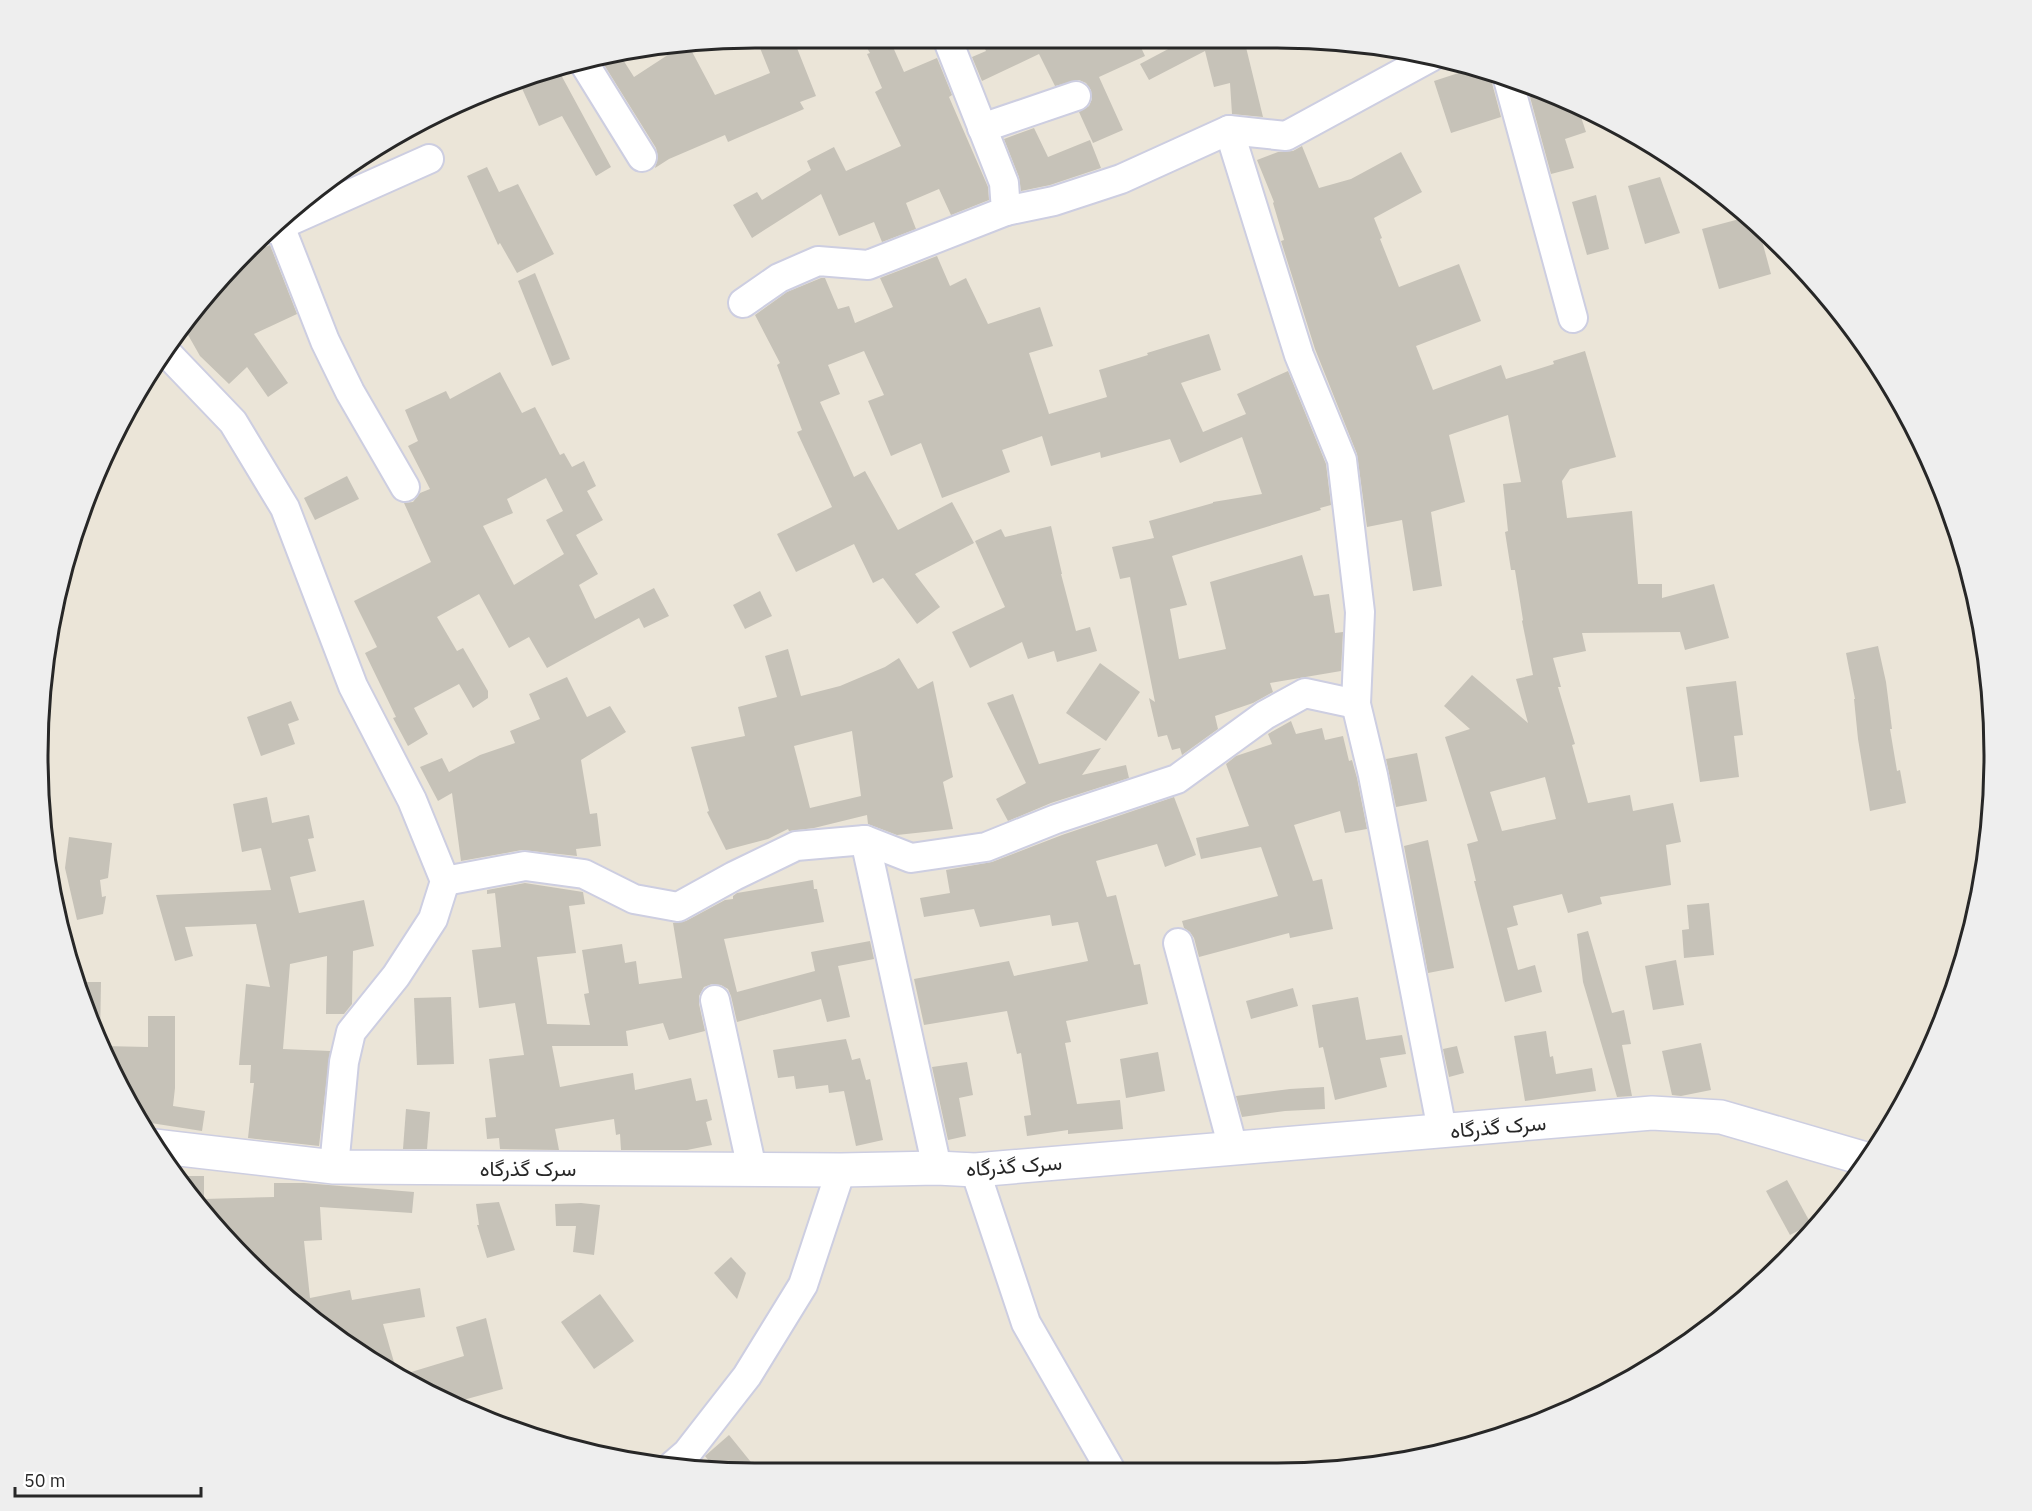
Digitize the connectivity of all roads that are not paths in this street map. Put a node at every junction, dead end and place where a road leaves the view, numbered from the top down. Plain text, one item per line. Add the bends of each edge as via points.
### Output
1 (951, 48) edge
2 (1420, 63) edge
3 (587, 69) edge
4 (1511, 88) edge
5 (1076, 96) dead end
6 (982, 128) junction
7 (1229, 130) junction
8 (642, 157) dead end
9 (429, 159) dead end
10 (1006, 211) junction
11 (296, 218) edge
12 (279, 233) edge
13 (743, 303) dead end
14 (1573, 318) dead end
15 (171, 357) edge
16 (405, 487) dead end
17 (1356, 704) junction
18 (865, 840) junction
19 (444, 881) junction
20 (1178, 943) dead end
21 (715, 1000) dead end
22 (1442, 1130) junction
23 (166, 1147) edge
24 (1233, 1148) junction
25 (1859, 1157) edge
26 (334, 1167) junction
27 (937, 1168) junction
28 (752, 1169) junction
29 (841, 1170) junction
30 (975, 1170) junction
31 (681, 1459) edge
32 (1107, 1463) edge

1 - 6 street
2 - 7 street via 1286,136
3 - 8 street
4 - 14 street
5 - 6 street
6 - 10 street via 1004,183
7 - 10 street via 1121,179 1054,201
7 - 17 street via 1299,355 1342,460 1360,612
9 - 11 street
10 - 13 street via 868,265 818,261 779,278
12 - 16 street via 350,392
15 - 19 street via 233,423 285,508 353,686 412,800
17 - 18 street via 1305,693 1265,715 1177,779 1056,819 986,848 911,858
17 - 22 street
18 - 19 street via 796,846 678,907 634,899 584,874 525,866
18 - 27 street
19 - 26 street via 432,919 396,976 351,1032 344,1062
20 - 24 street
21 - 28 street
22 - 24 street, سرک گذرگاه
22 - 25 street, سرک گذرگاه via 1652,1113 1721,1117
23 - 26 street, سرک گذرگاه
24 - 30 street, سرک گذرگاه
26 - 28 street, سرک گذرگاه
27 - 29 street, سرک گذرگاه
27 - 30 street, سرک گذرگاه
28 - 29 street, سرک گذرگاه
29 - 31 street via 803,1286 747,1376
30 - 32 street via 1026,1323

